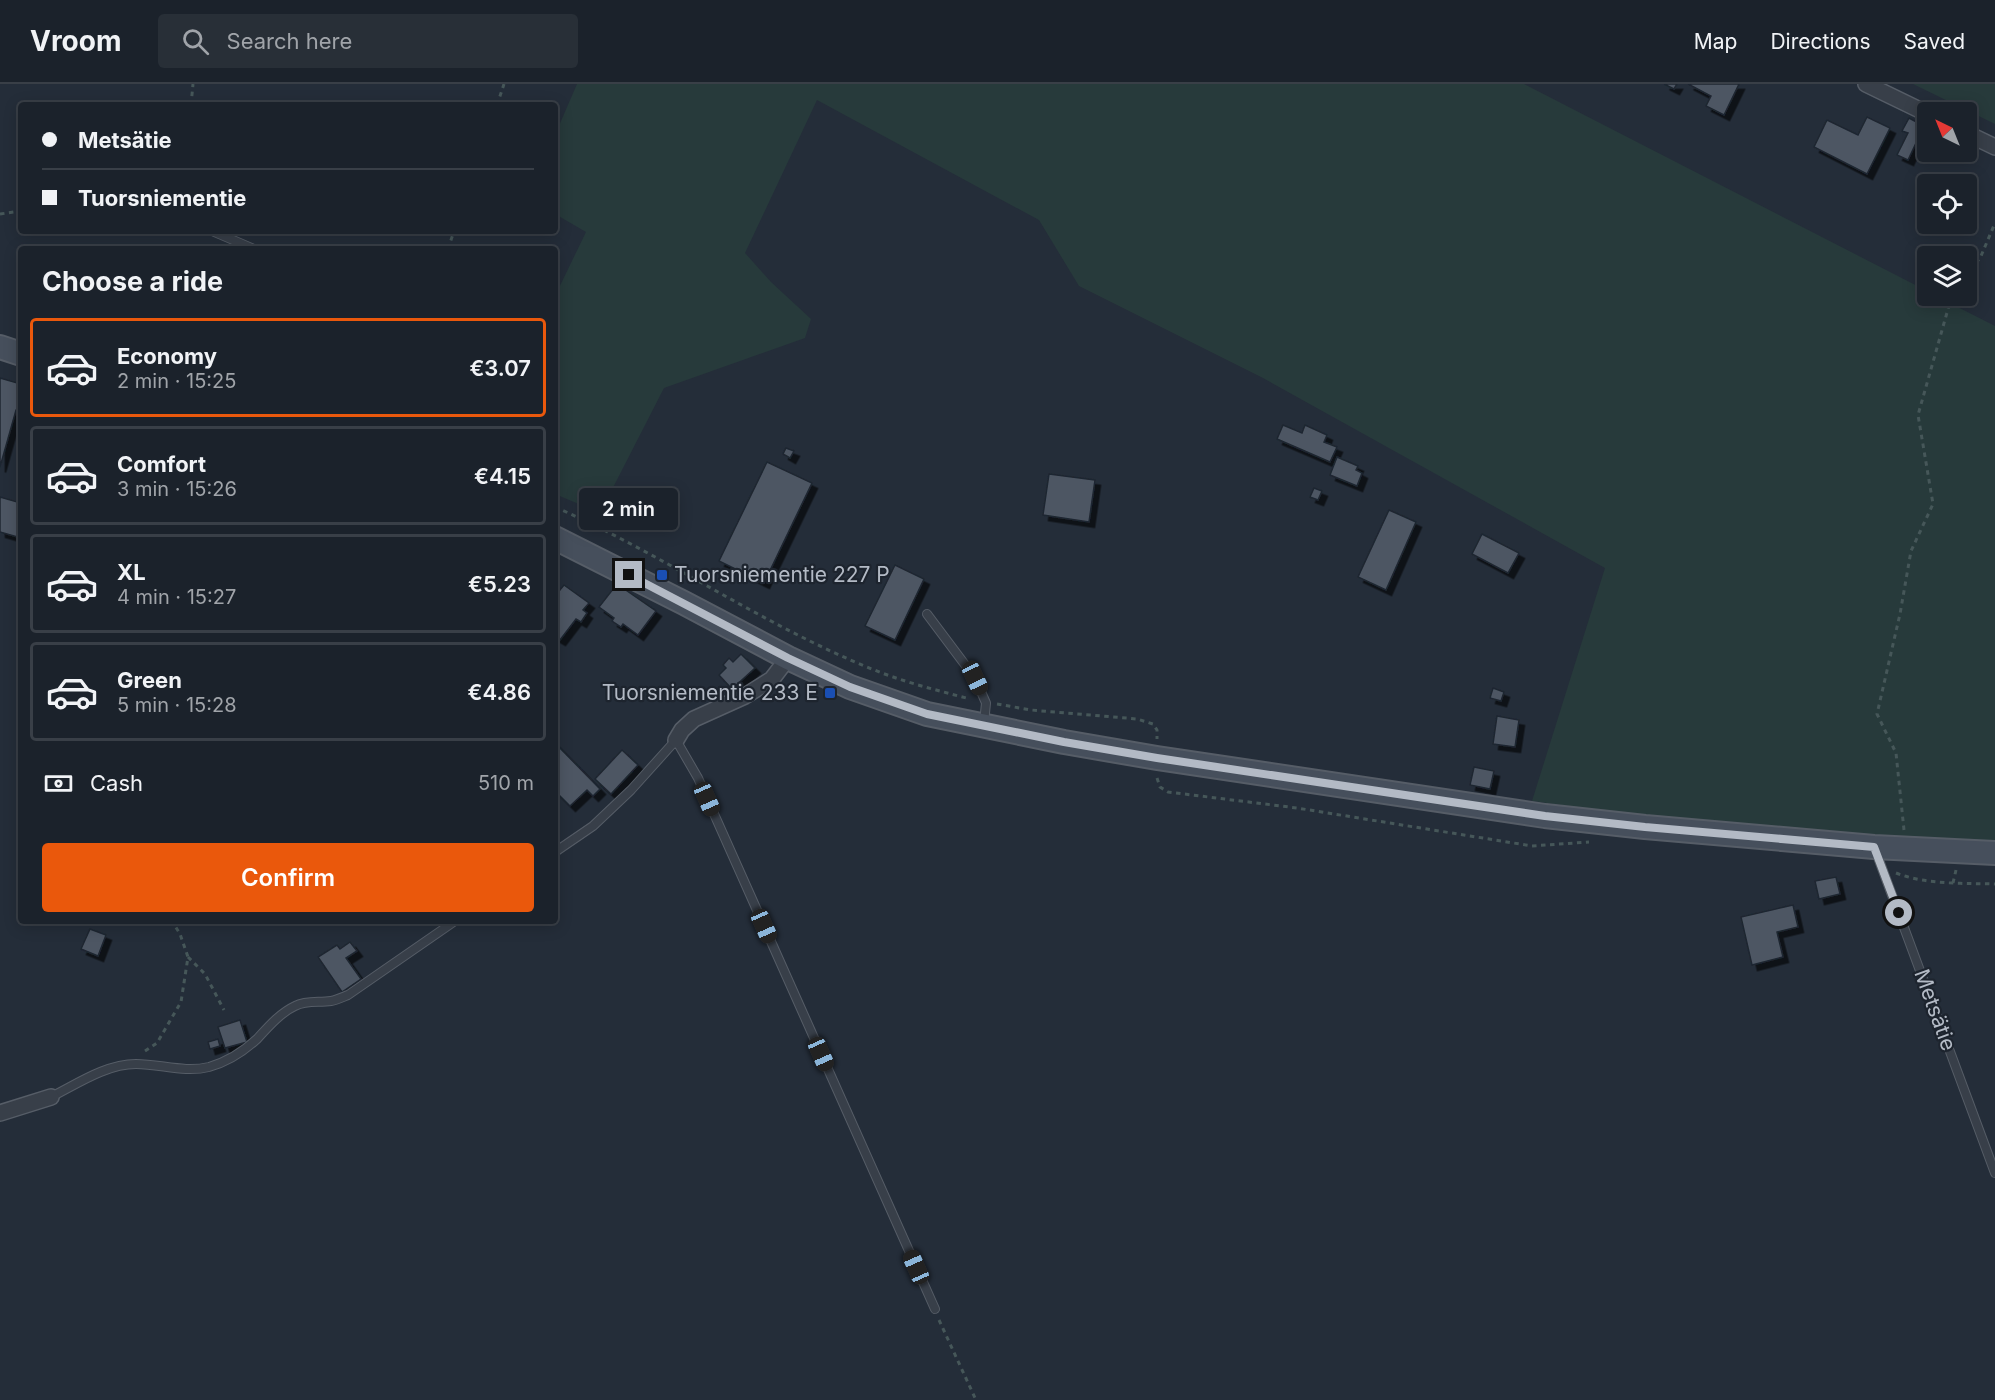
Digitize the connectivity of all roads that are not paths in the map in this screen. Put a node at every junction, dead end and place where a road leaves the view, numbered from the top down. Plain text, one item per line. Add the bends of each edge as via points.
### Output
1 (1866, 84) edge
2 (1917, 109) edge
3 (1977, 138) edge
4 (1995, 147) edge
5 (219, 234) edge
6 (247, 246) edge
7 (0, 347) edge
8 (18, 353) edge
9 (558, 540) edge
10 (927, 614) dead end
11 (788, 658) junction
12 (984, 725) junction
13 (676, 740) junction
14 (1874, 847) junction
15 (558, 850) edge
16 (1995, 854) edge
17 (451, 924) edge
18 (51, 1097) joint
19 (0, 1113) edge
20 (1995, 1173) edge
21 (934, 1309) road end

1 - 2 street
3 - 4 street
5 - 6 lane
7 - 8 main road
9 - 11 main road
10 - 12 lane via 975,678 986,703
11 - 12 main road via 880,698 927,714
11 - 13 street via 767,684 694,719
12 - 14 main road via 1157,758 1545,816
13 - 15 lane via 593,826
13 - 21 lane via 698,777
14 - 16 main road
14 - 20 lane, Metsätie
17 - 18 lane via 348,994 332,1001 294,1006 238,1054 212,1066 184,1070 123,1065 95,1074
18 - 19 street

